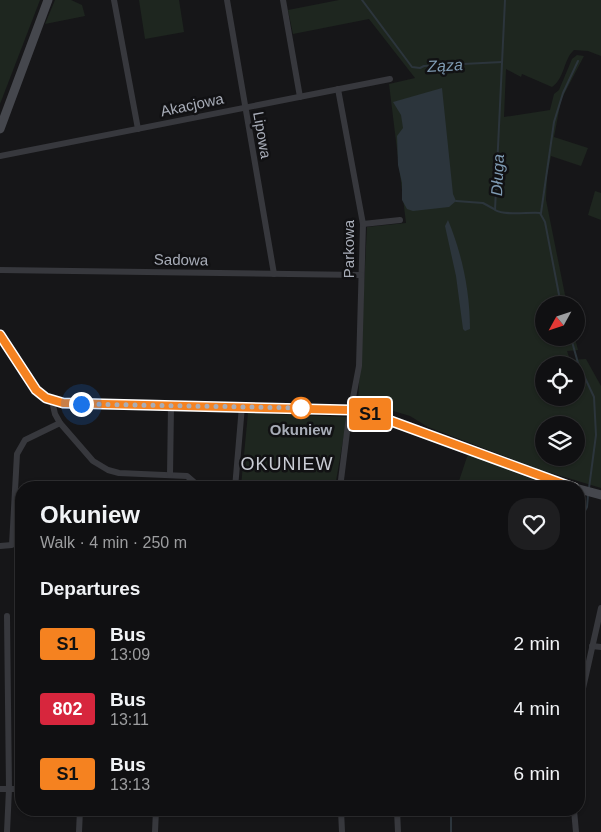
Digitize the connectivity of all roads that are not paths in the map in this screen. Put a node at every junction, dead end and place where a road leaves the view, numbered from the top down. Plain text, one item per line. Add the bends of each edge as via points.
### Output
1 (48, 0) edge
2 (114, 0) edge
3 (227, 0) edge
4 (283, 0) edge
5 (390, 79) dead end
6 (338, 90) junction
7 (300, 97) junction
8 (245, 108) junction
9 (0, 129) edge
10 (138, 130) junction
11 (0, 156) edge
12 (400, 220) dead end
13 (363, 224) junction
14 (0, 270) edge
15 (274, 274) junction
16 (361, 275) junction
17 (0, 335) edge
18 (52, 401) junction
19 (171, 406) junction
20 (242, 406) junction
21 (351, 410) junction
22 (60, 423) junction
23 (170, 475) junction
24 (193, 481) edge
25 (236, 481) edge
26 (341, 481) edge
27 (555, 481) edge
28 (585, 491) edge
29 (600, 494) edge
30 (0, 546) edge
31 (601, 608) edge
32 (7, 616) dead end
33 (592, 646) junction
34 (601, 647) edge
35 (585, 678) edge
36 (0, 789) edge
37 (9, 789) junction
38 (15, 790) edge
39 (80, 816) edge
40 (156, 816) edge
41 (342, 816) edge
42 (397, 816) edge
43 (575, 816) edge
44 (7, 832) edge
45 (80, 832) edge
46 (155, 832) edge
47 (342, 832) edge
48 (398, 832) edge
49 (576, 832) edge

1 - 9 main road
2 - 10 street
3 - 8 street, Lipowa
4 - 7 street
5 - 6 street, Akacjowa
6 - 7 street, Akacjowa
6 - 13 street, Parkowa
7 - 8 street, Akacjowa
8 - 10 street, Akacjowa
8 - 15 street, Lipowa
10 - 11 street, Akacjowa
12 - 13 street
13 - 16 street, Parkowa
14 - 15 street, Sadowa
15 - 16 street, Sadowa
16 - 21 street, Parkowa via 360,366
17 - 18 main road via 36,390
18 - 19 main road
18 - 22 street
19 - 20 main road
19 - 23 street
20 - 21 main road
20 - 25 street
21 - 26 street, Parkowa
21 - 27 main road via 380,417
22 - 23 street via 93,461 108,470
22 - 30 street via 25,440 16,454 12,545
23 - 24 street via 189,477
28 - 29 main road
31 - 33 street
32 - 37 street
33 - 34 street
33 - 35 street
36 - 37 street
37 - 38 street
37 - 44 street
39 - 45 street
40 - 46 street
41 - 47 street
42 - 48 street
43 - 49 street

